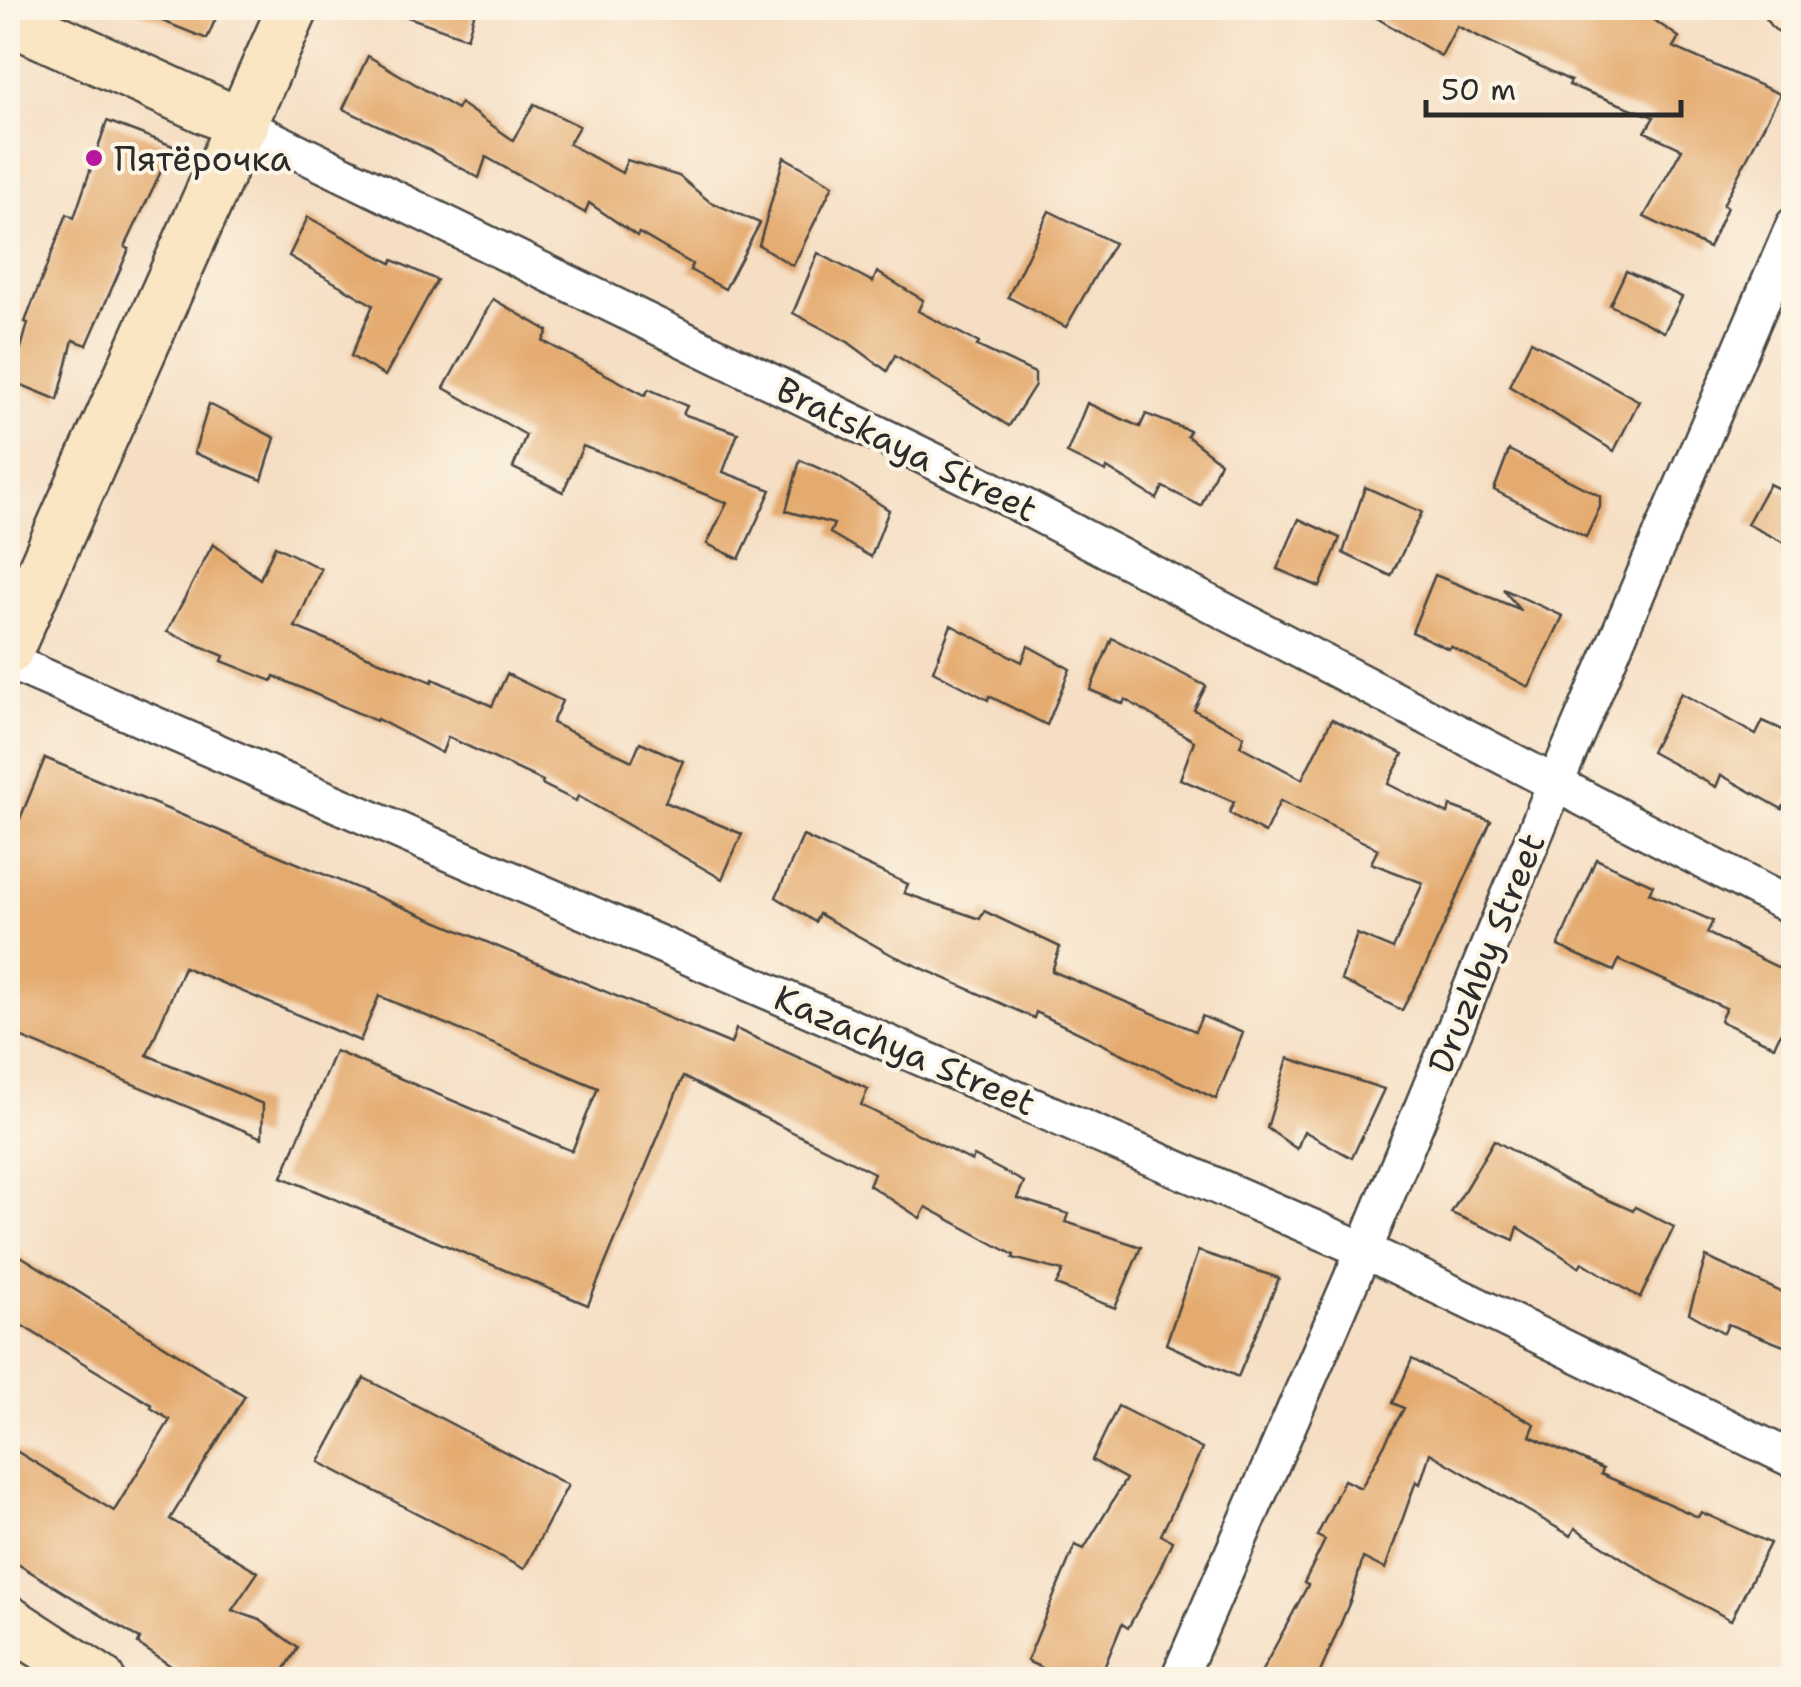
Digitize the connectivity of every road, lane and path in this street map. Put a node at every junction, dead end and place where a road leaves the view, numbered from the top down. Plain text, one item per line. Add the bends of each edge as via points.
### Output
1 (294, 8) edge
2 (8, 18) edge
3 (243, 125) junction
4 (1794, 226) edge
5 (8, 650) edge
6 (8, 661) edge
7 (1556, 782) junction
8 (1794, 908) edge
9 (1364, 1250) junction
10 (1794, 1460) edge
11 (8, 1621) edge
12 (100, 1680) edge
13 (1178, 1680) edge

1 - 3 main road
2 - 3 main road, Bratskaya Street
3 - 5 main road
3 - 7 street, Bratskaya Street via 980,483
4 - 7 street, Druzhby Street
6 - 9 street, Kazachya Street
7 - 8 street, Bratskaya Street
7 - 9 street, Druzhby Street
9 - 10 street, Kazachya Street
9 - 13 street, Druzhby Street
11 - 12 main road

